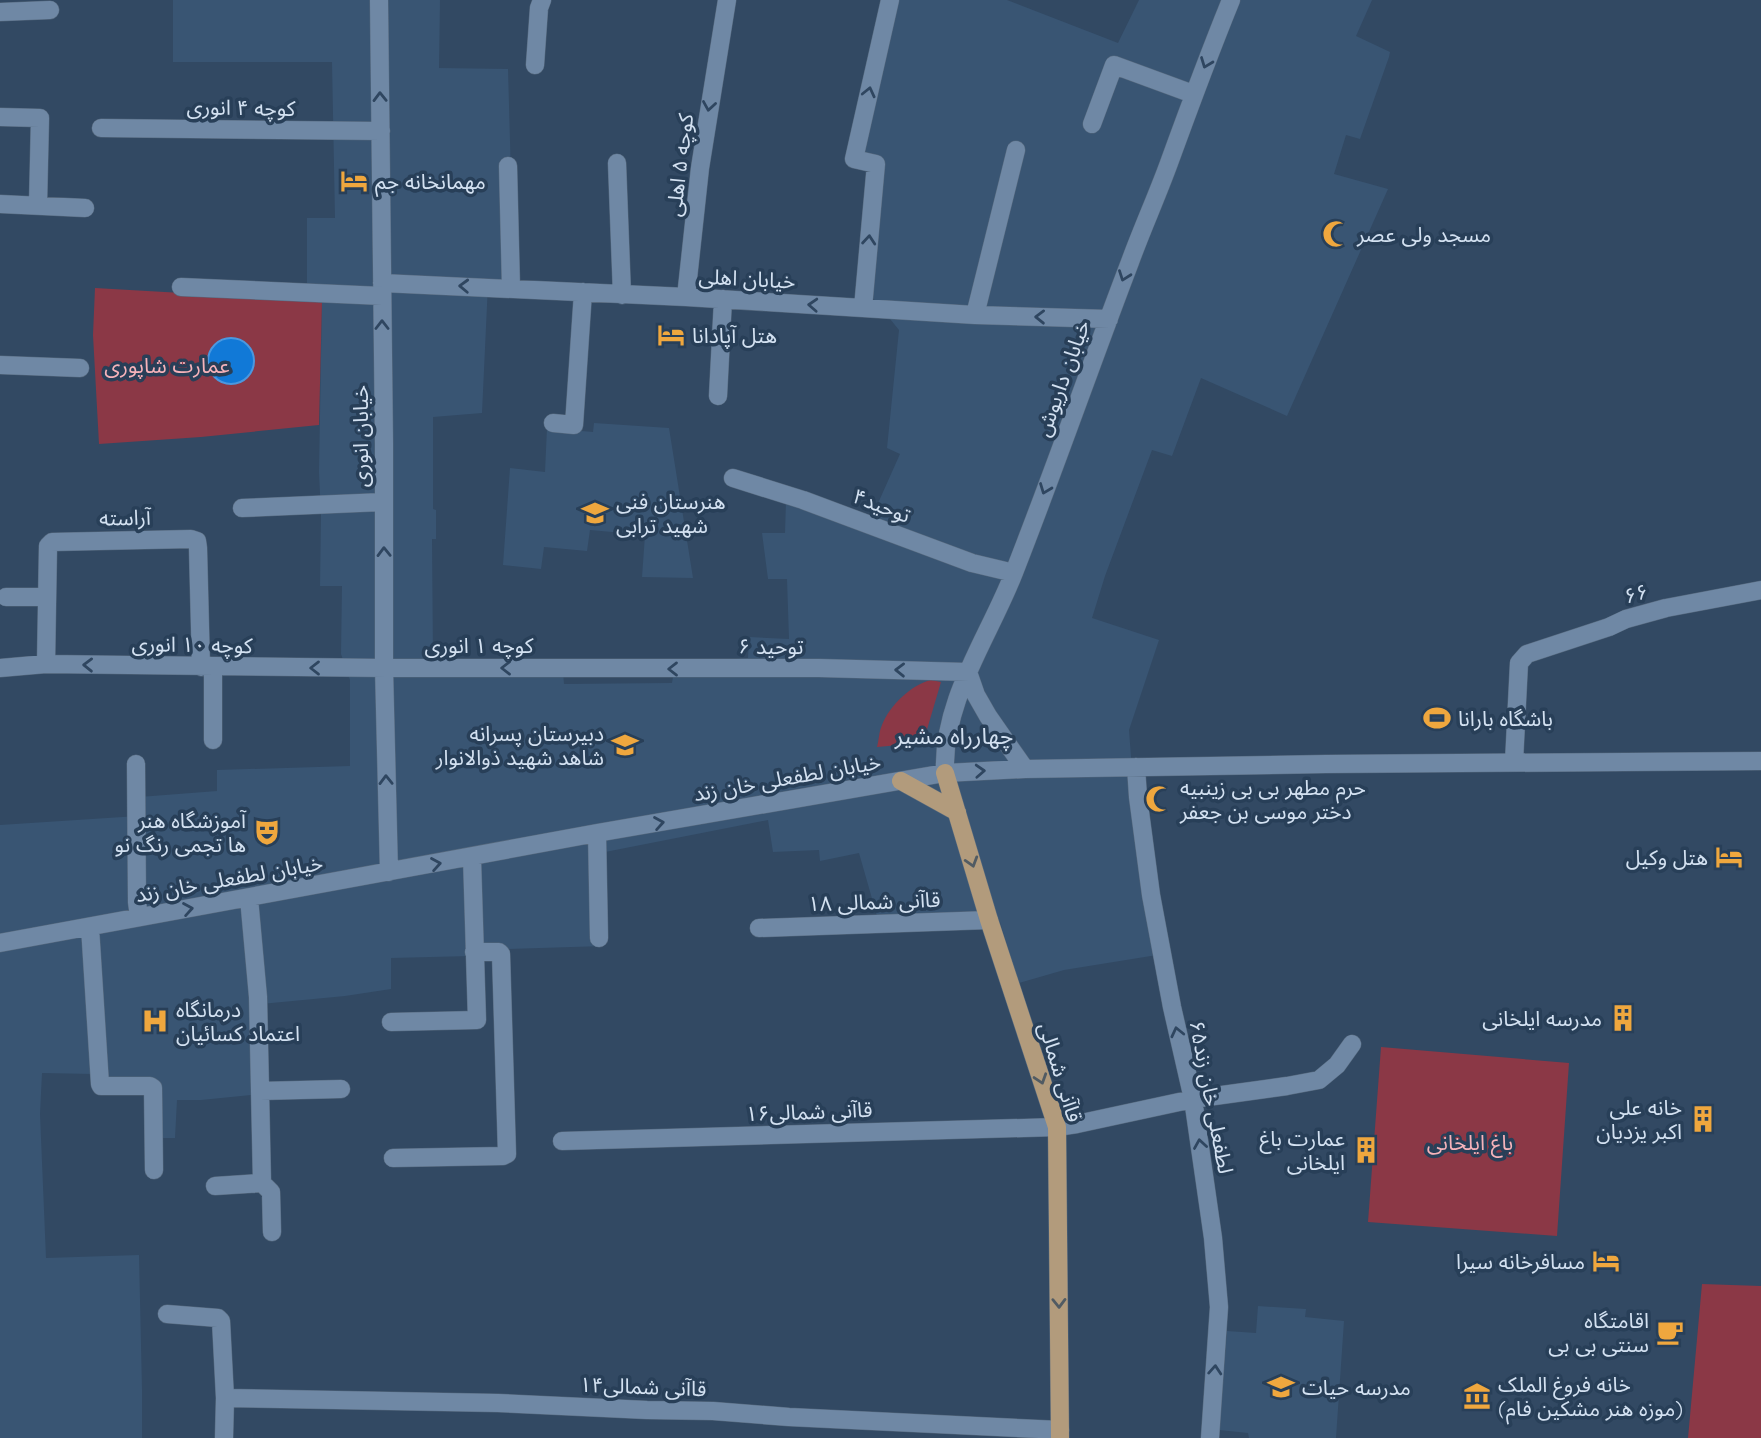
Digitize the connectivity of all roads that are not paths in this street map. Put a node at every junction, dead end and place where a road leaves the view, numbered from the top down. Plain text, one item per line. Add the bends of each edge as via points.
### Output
1 (379, 0) edge
2 (542, 0) edge
3 (727, 0) edge
4 (890, 0) edge
5 (1231, 0) edge
6 (50, 10) dead end
7 (0, 12) edge
8 (535, 65) dead end
9 (1193, 94) junction
10 (0, 117) edge
11 (1092, 124) dead end
12 (101, 128) dead end
13 (381, 131) junction
14 (1016, 150) dead end
15 (617, 163) dead end
16 (508, 166) dead end
17 (0, 204) edge
18 (38, 205) junction
19 (85, 208) dead end
20 (181, 287) dead end
21 (511, 288) junction
22 (382, 289) junction
23 (583, 292) junction
24 (622, 295) junction
25 (686, 297) junction
26 (723, 299) junction
27 (863, 308) junction
28 (975, 315) junction
29 (1109, 318) junction
30 (0, 365) edge
31 (80, 368) dead end
32 (719, 397) dead end
33 (553, 423) dead end
34 (733, 478) dead end
35 (383, 502) junction
36 (242, 508) dead end
37 (1014, 573) junction
38 (1761, 590) edge
39 (6, 597) dead end
40 (47, 597) junction
41 (46, 664) junction
42 (207, 667) junction
43 (0, 668) edge
44 (384, 668) junction
45 (574, 669) joint
46 (968, 672) junction
47 (213, 740) dead end
48 (1761, 761) edge
49 (1514, 762) junction
50 (136, 764) dead end
51 (1136, 767) junction
52 (1025, 769) junction
53 (945, 773) junction
54 (901, 780) junction
55 (957, 812) junction
56 (597, 833) junction
57 (472, 858) junction
58 (388, 872) junction
59 (249, 898) junction
60 (139, 917) junction
61 (989, 920) junction
62 (90, 927) junction
63 (759, 928) dead end
64 (598, 938) dead end
65 (0, 943) edge
66 (474, 952) junction
67 (391, 1022) dead end
68 (1352, 1044) dead end
69 (341, 1089) dead end
70 (260, 1091) junction
71 (1193, 1099) junction
72 (1057, 1127) junction
73 (562, 1141) dead end
74 (393, 1158) dead end
75 (155, 1170) dead end
76 (262, 1183) junction
77 (215, 1186) dead end
78 (272, 1232) dead end
79 (167, 1314) dead end
80 (225, 1398) junction
81 (1060, 1434) edge
82 (224, 1438) edge
83 (1210, 1438) edge

13 -> 1 street, خیابان انوری
2 - 8 street
3 -> 25 street, کوچه ۵ اهلی via 700,168
27 -> 4 street via 876,164 854,159
5 -> 9 street, خیابان داریوش
6 - 7 street
9 - 11 street via 1114,65
9 -> 29 street, خیابان داریوش
10 - 18 street via 40,118
12 - 13 street, کوچه ۴ انوری
13 - 22 street, خیابان انوری
14 - 28 street
15 - 24 street
16 - 21 street
17 - 18 street
18 - 19 street
20 - 22 street, خیابان اهلی
21 -> 22 street, خیابان اهلی
21 - 23 street, خیابان اهلی
35 -> 22 street, خیابان انوری
23 - 24 street, خیابان اهلی
23 - 33 street via 574,425
24 - 25 street, خیابان اهلی
25 - 26 street, خیابان اهلی
27 -> 26 street, خیابان اهلی
26 - 32 street
27 - 28 street, خیابان اهلی
29 -> 28 street, خیابان اهلی
29 -> 37 street, خیابان داریوش
30 - 31 street
34 - 37 street, توحید۴ via 972,564
35 - 36 street
44 -> 35 street, خیابان انوری
37 - 46 street, خیابان داریوش
38 - 49 street, ۶۶ via 1666,608 1527,654 1520,663
39 - 40 street
40 - 41 street, آراسته
40 - 42 street, آراسته via 48,546 52,542 197,541
42 -> 41 street, کوچه ۱۰ انوری
41 - 43 street, کوچه ۱۰ انوری
44 -> 42 street, کوچه ۱۰ انوری
42 - 47 street
45 -> 44 street, کوچه ۱ انوری
58 -> 44 street, خیابان انوری
46 -> 45 street, ۶ توحید
46 - 52 street via 976,695
46 - 53 street, خیابان داریوش via 946,741
48 - 49 street, خیابان لطفعلی خان زند
49 - 51 street, خیابان لطفعلی خان زند
50 - 60 street
51 - 52 street, خیابان لطفعلی خان زند
71 -> 51 street, لطفعلی خان زند۶۵ via 1156,921
53 -> 52 street, خیابان لطفعلی خان زند
53 - 54 street, خیابان لطفعلی خان زند
53 - 55 main road, قاآنی شمالی
54 - 55 main road
56 -> 54 street, خیابان لطفعلی خان زند
55 -> 61 main road, قاآنی شمالی
56 - 57 street, خیابان لطفعلی خان زند
56 - 64 street
58 -> 57 street, خیابان لطفعلی خان زند
57 - 66 street
58 - 59 street, خیابان لطفعلی خان زند
60 -> 59 street, خیابان لطفعلی خان زند
59 - 70 street
60 - 62 street, خیابان لطفعلی خان زند
61 - 63 street, ۱۸ قاآنی شمالی
61 -> 72 main road, قاآنی شمالی
62 - 65 street, خیابان لطفعلی خان زند
62 - 75 street via 100,1084 153,1088
66 - 67 street via 477,1020
66 - 74 street via 501,954 507,1154
68 - 71 street, قاآنی شمالی۱۶ via 1319,1080
69 - 70 street
70 - 76 street
71 - 72 street, قاآنی شمالی۱۶
83 -> 71 street, لطفعلی خان زند۶۵ via 1219,1307
72 - 73 street, قاآنی شمالی۱۶
72 -> 81 main road, قاآنی شمالی
76 - 77 street
76 - 78 street via 271,1192
79 - 80 street via 221,1321
80 - 81 street, قاآنی شمالی۱۴ via 713,1411
80 - 82 street

